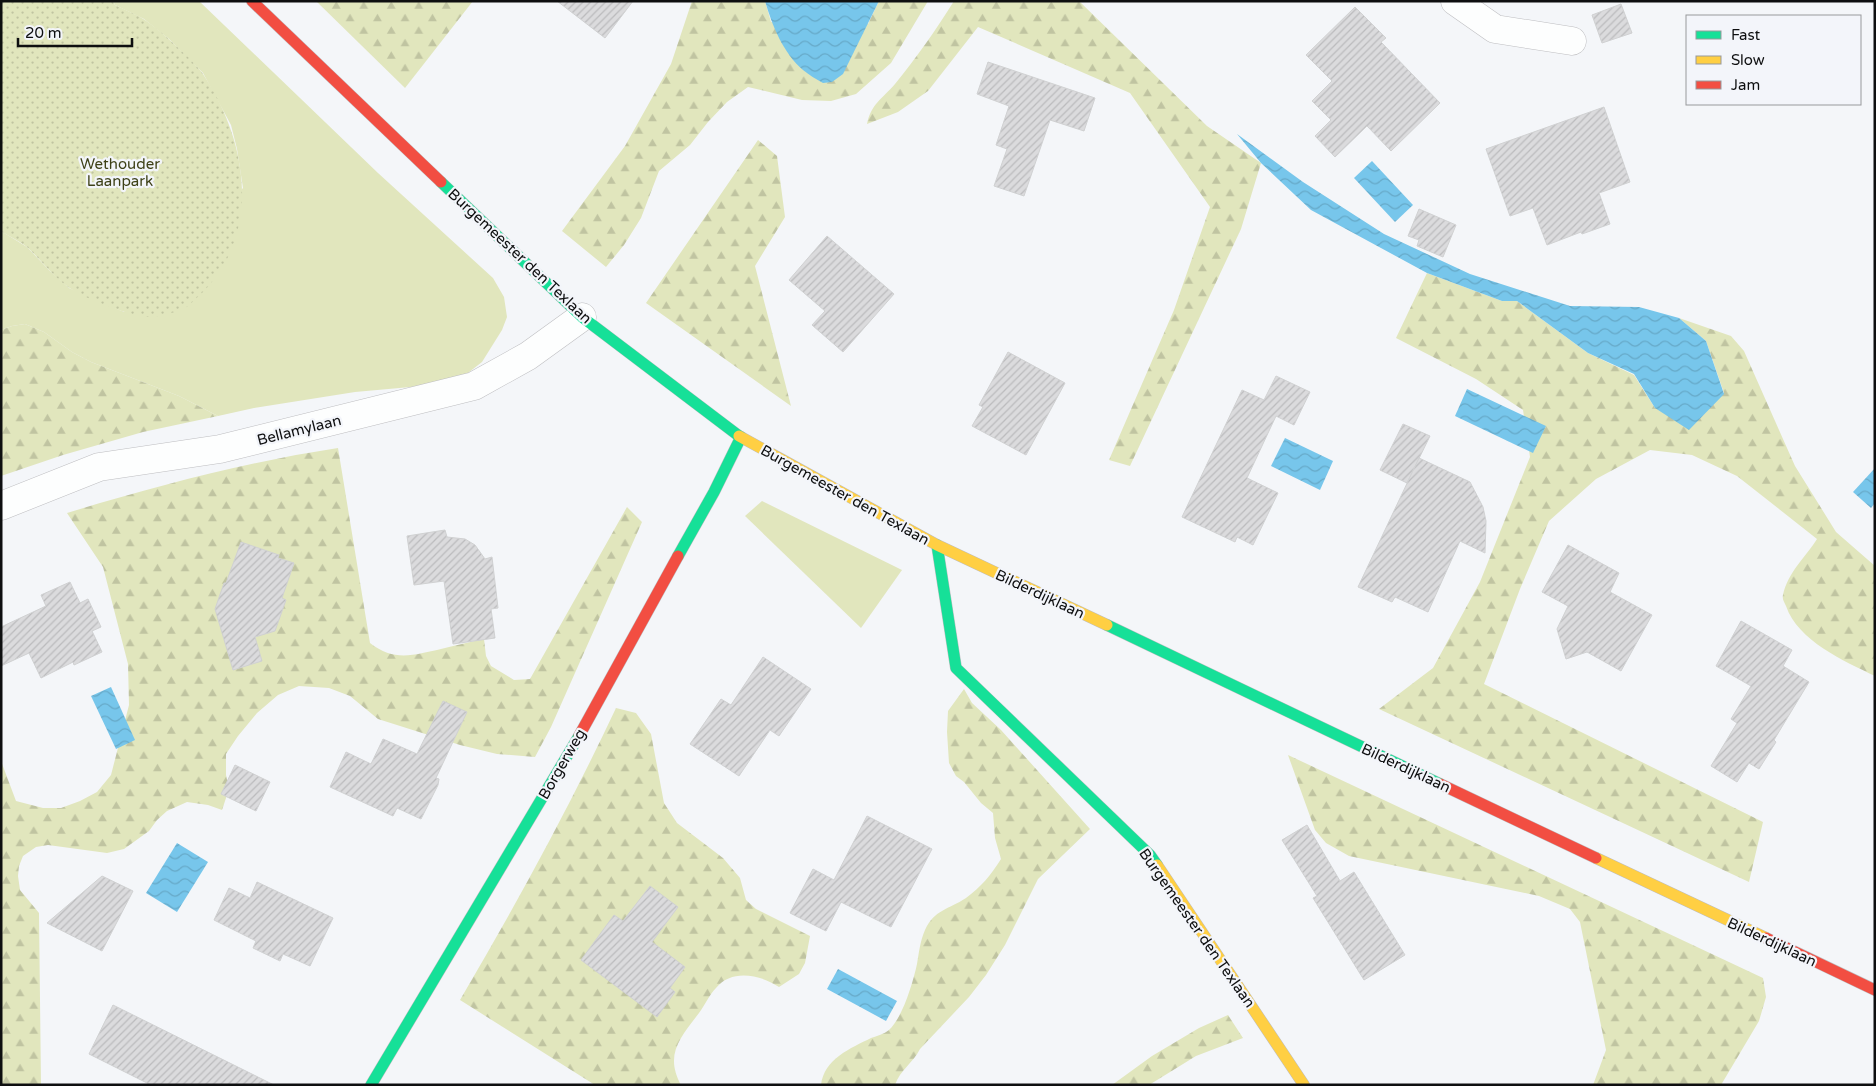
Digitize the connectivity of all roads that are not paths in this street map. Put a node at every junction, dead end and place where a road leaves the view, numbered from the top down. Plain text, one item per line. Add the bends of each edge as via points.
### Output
1 (252, 1) edge
2 (1455, 1) edge
3 (1572, 41) dead end
4 (582, 317) junction
5 (741, 437) junction
6 (1, 506) edge
7 (937, 545) junction
8 (1875, 990) edge
9 (371, 1085) edge
10 (1304, 1085) edge

1 - 4 street, Burgemeester den Texlaan
2 - 3 street via 1495,29
4 - 5 street, Burgemeester den Texlaan
4 - 6 street, Bellamylaan via 528,356 474,386 220,449 99,467
5 - 7 street, Burgemeester den Texlaan
5 - 9 street, Borgerweg via 714,492 566,759
7 - 8 street, Bilderdijklaan
7 - 10 street, Burgemeester den Texlaan via 956,668 1150,855

